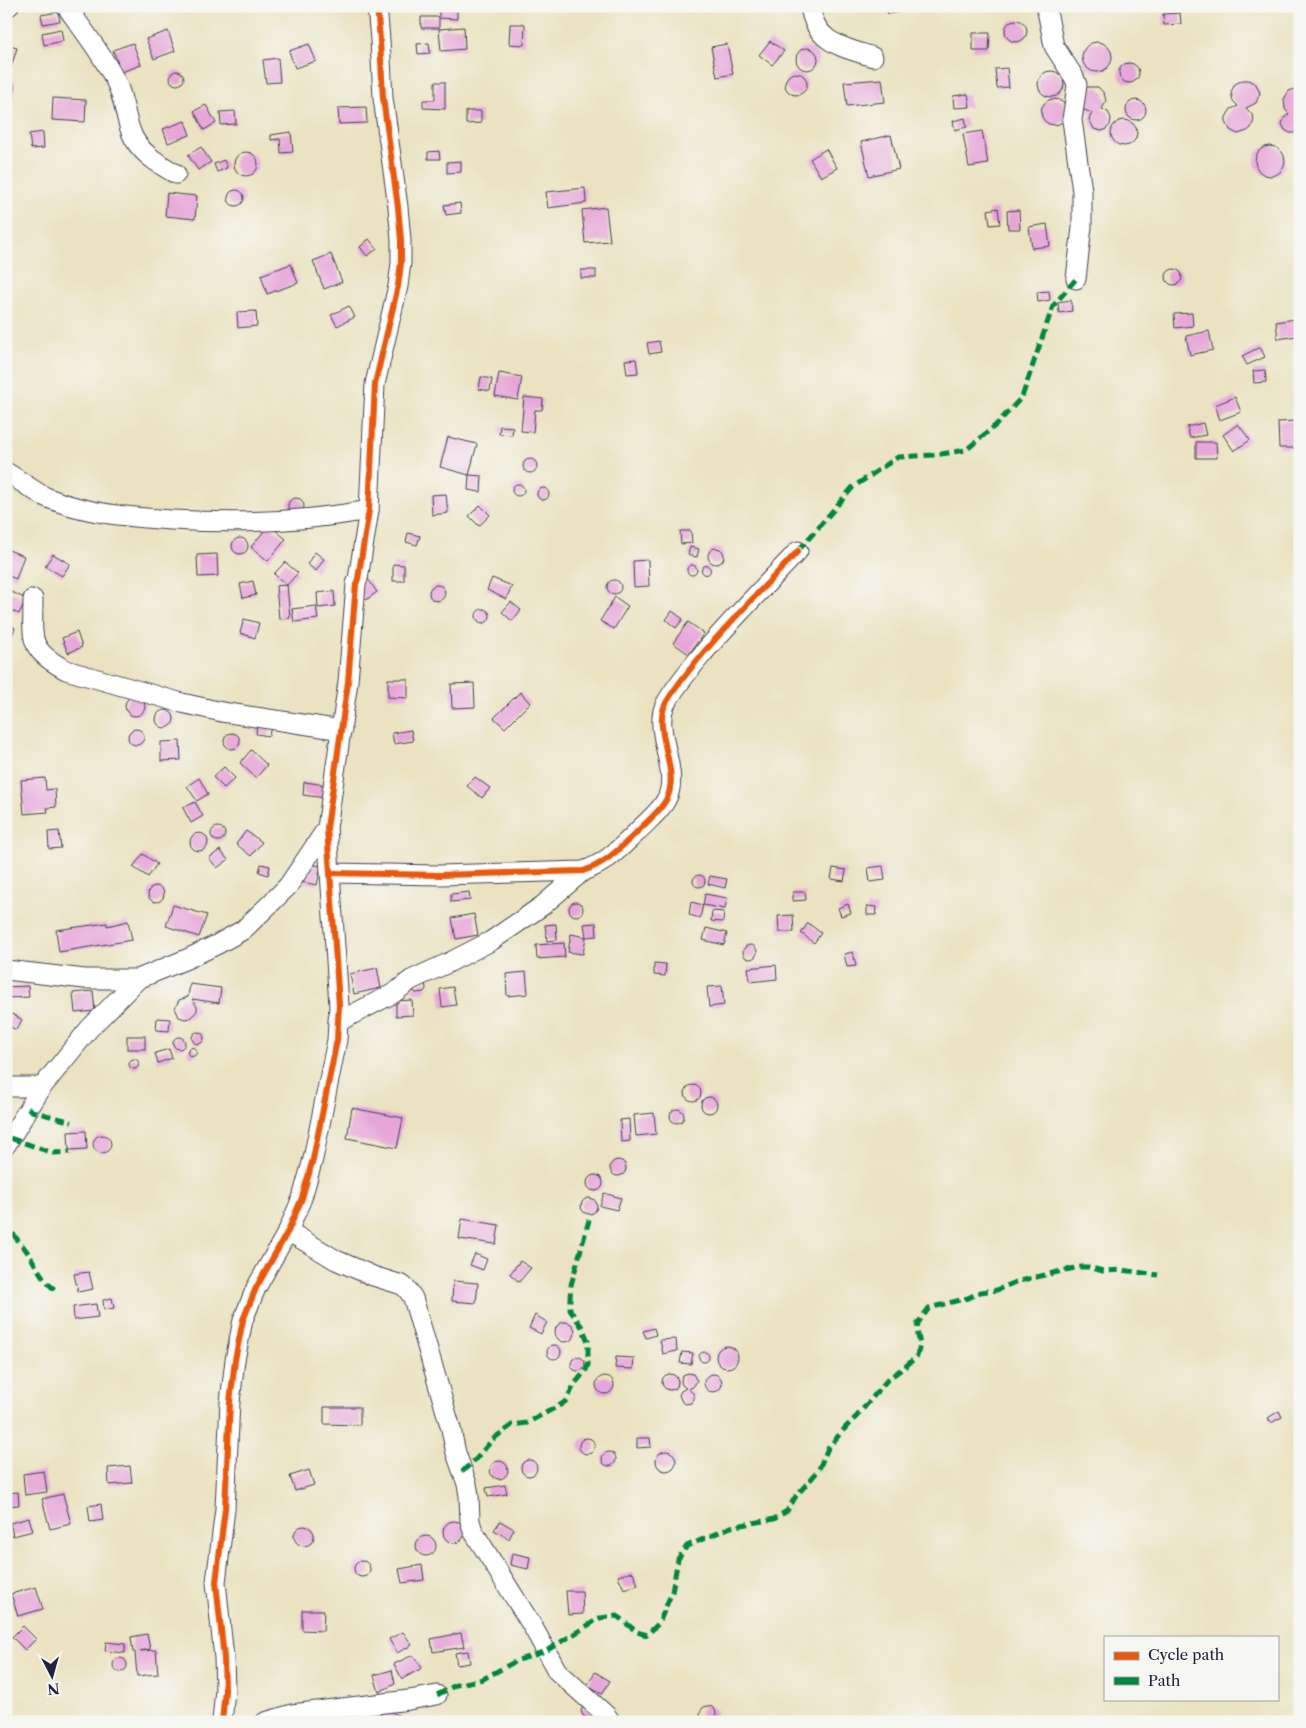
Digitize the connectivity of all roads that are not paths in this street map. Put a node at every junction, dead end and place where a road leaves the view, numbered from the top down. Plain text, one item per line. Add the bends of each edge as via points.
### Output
1 (66, 6) edge
2 (377, 6) edge
3 (810, 6) edge
4 (1046, 6) edge
5 (873, 57) dead end
6 (176, 174) dead end
7 (1076, 279) dead end
8 (6, 472) edge
9 (369, 510) junction
10 (798, 551) dead end
11 (33, 599) dead end
12 (342, 730) junction
13 (327, 828) junction
14 (583, 871) junction
15 (331, 873) junction
16 (6, 970) edge
17 (138, 979) junction
18 (338, 1022) junction
19 (6, 1087) edge
20 (42, 1087) junction
21 (6, 1145) edge
22 (288, 1231) junction
23 (437, 1695) dead end
24 (222, 1722) edge
25 (265, 1722) edge
26 (611, 1722) edge

1 - 6 street via 115,80 138,144 156,162
2 - 9 street via 383,98 401,255 398,286 375,384
3 - 5 street via 815,26 826,40
4 - 7 street via 1054,46 1077,86 1072,120 1082,191 1082,227
8 - 9 street via 47,497 100,513 146,518 202,522 289,521
9 - 12 street via 356,588
10 - 14 street via 723,630 664,706 662,718 670,778 663,804 614,854 596,867
11 - 12 street via 32,625 38,650 48,661 66,670 182,704
12 - 13 street
13 - 15 street
13 - 17 street via 288,886 242,930
14 - 15 street via 440,875
14 - 18 street via 542,906 490,941 411,980 394,993
15 - 18 street
16 - 17 street via 85,979
17 - 20 street via 89,1029
18 - 22 street via 313,1159
19 - 20 street
20 - 21 street
22 - 24 street via 243,1320 235,1360 225,1509 216,1582 224,1666
22 - 26 street via 336,1260 402,1285 410,1293 418,1308 467,1484 473,1531 557,1671
23 - 25 street via 292,1714

